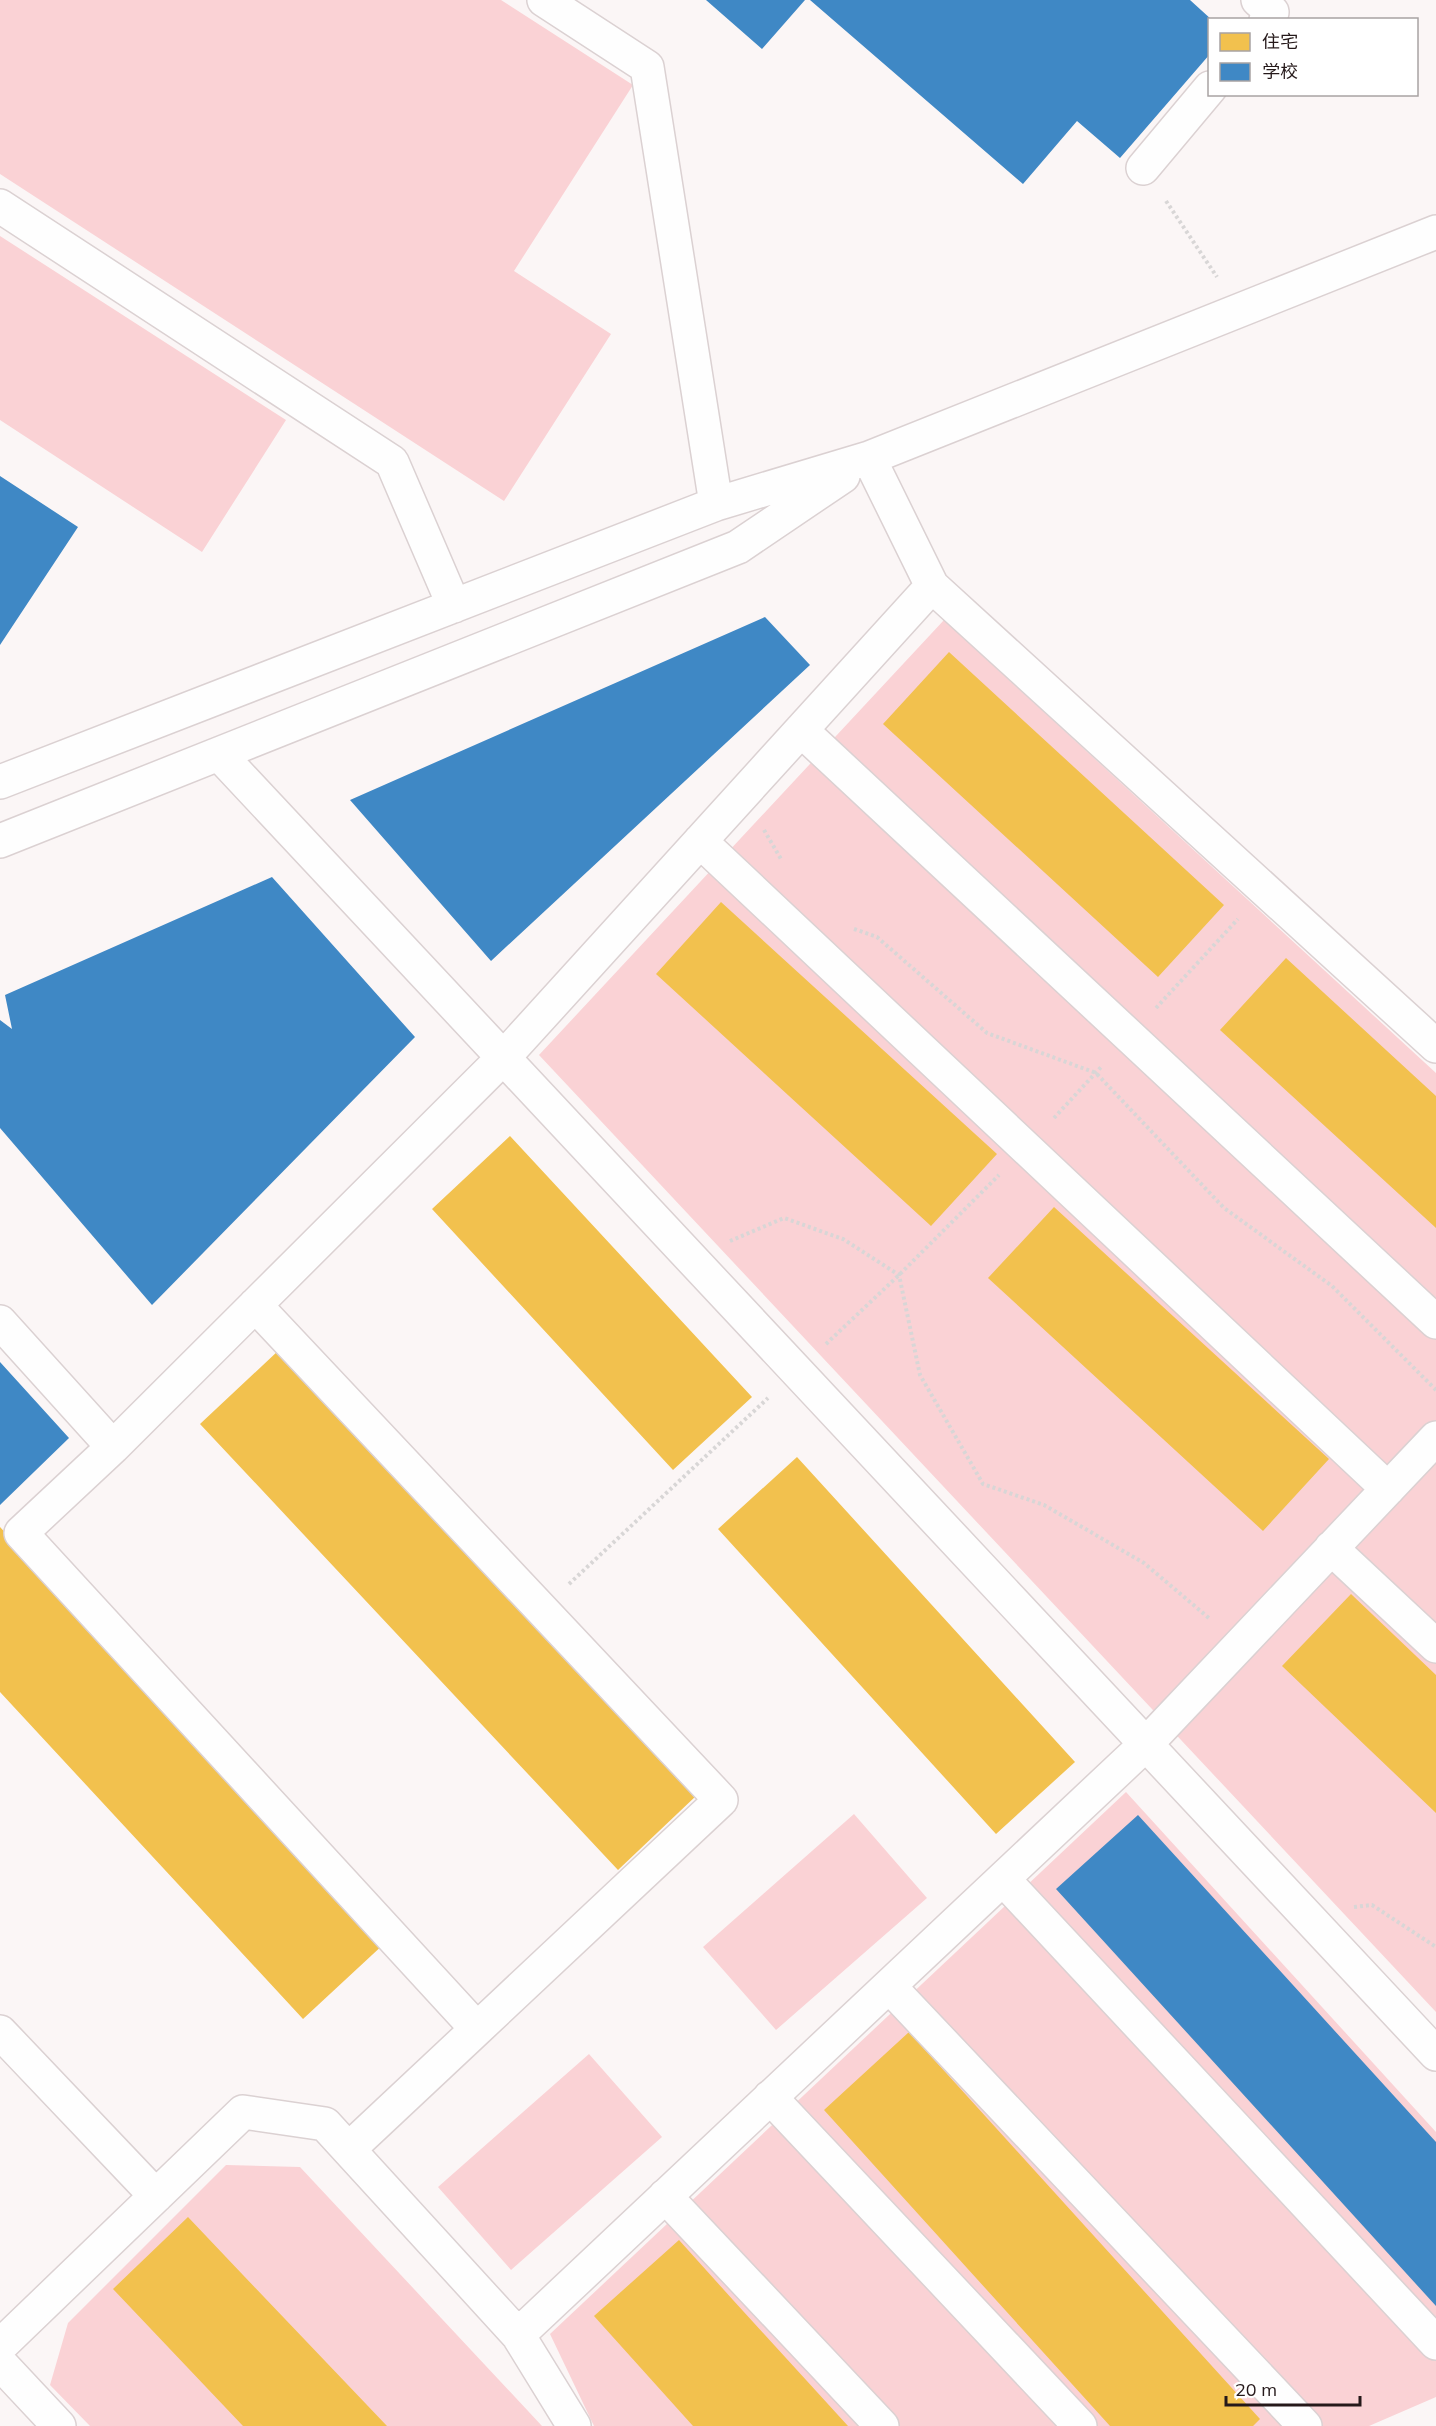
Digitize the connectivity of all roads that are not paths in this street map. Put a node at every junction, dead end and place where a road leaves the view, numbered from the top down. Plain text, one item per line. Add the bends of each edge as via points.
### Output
1 (544, 0) edge
2 (1258, 0) edge
3 (1268, 18) edge
4 (1208, 89) edge
5 (1143, 168) road end
6 (0, 206) edge
7 (1436, 232) edge
8 (869, 458) junction
9 (716, 504) junction
10 (932, 586) junction
11 (454, 606) junction
12 (801, 730) junction
13 (219, 754) junction
14 (0, 782) edge
15 (0, 841) edge
16 (700, 841) junction
17 (1436, 1046) edge
18 (504, 1057) junction
19 (255, 1305) junction
20 (0, 1322) edge
21 (1436, 1322) edge
22 (1436, 1438) edge
23 (113, 1447) junction
24 (1388, 1489) junction
25 (1331, 1548) junction
26 (1436, 1646) edge
27 (1147, 1743) junction
28 (1003, 1878) junction
29 (889, 1986) junction
30 (477, 2029) junction
31 (0, 2032) edge
32 (1436, 2054) edge
33 (770, 2097) junction
34 (349, 2149) junction
35 (156, 2196) junction
36 (665, 2196) junction
37 (518, 2335) junction
38 (1436, 2343) edge
39 (0, 2346) edge
40 (0, 2363) edge
41 (59, 2426) edge
42 (574, 2426) edge
43 (882, 2426) edge
44 (1080, 2426) edge
45 (1305, 2426) edge

1 - 9 street via 647,67
2 - 3 street via 1272,12
4 - 5 street
6 - 11 street via 392,462
7 - 8 street
8 - 9 street
8 - 10 street
8 - 13 street via 738,547
9 - 11 street
10 - 12 street
10 - 17 street
11 - 14 street
12 - 16 street
12 - 21 street
13 - 15 street
13 - 18 street
16 - 18 street
16 - 24 street
18 - 19 street
18 - 27 street
19 - 23 street
19 - 30 street via 721,1800
20 - 23 street
22 - 24 street
23 - 30 street via 21,1533
24 - 25 street
25 - 26 street
25 - 27 street
27 - 28 street
27 - 32 street
28 - 29 street
28 - 38 street
29 - 33 street
29 - 45 street
30 - 34 street
31 - 35 street
33 - 36 street
33 - 44 street
34 - 35 street via 326,2124 243,2112
34 - 37 street
35 - 39 street
36 - 37 street
36 - 43 street
37 - 42 street
40 - 41 street

